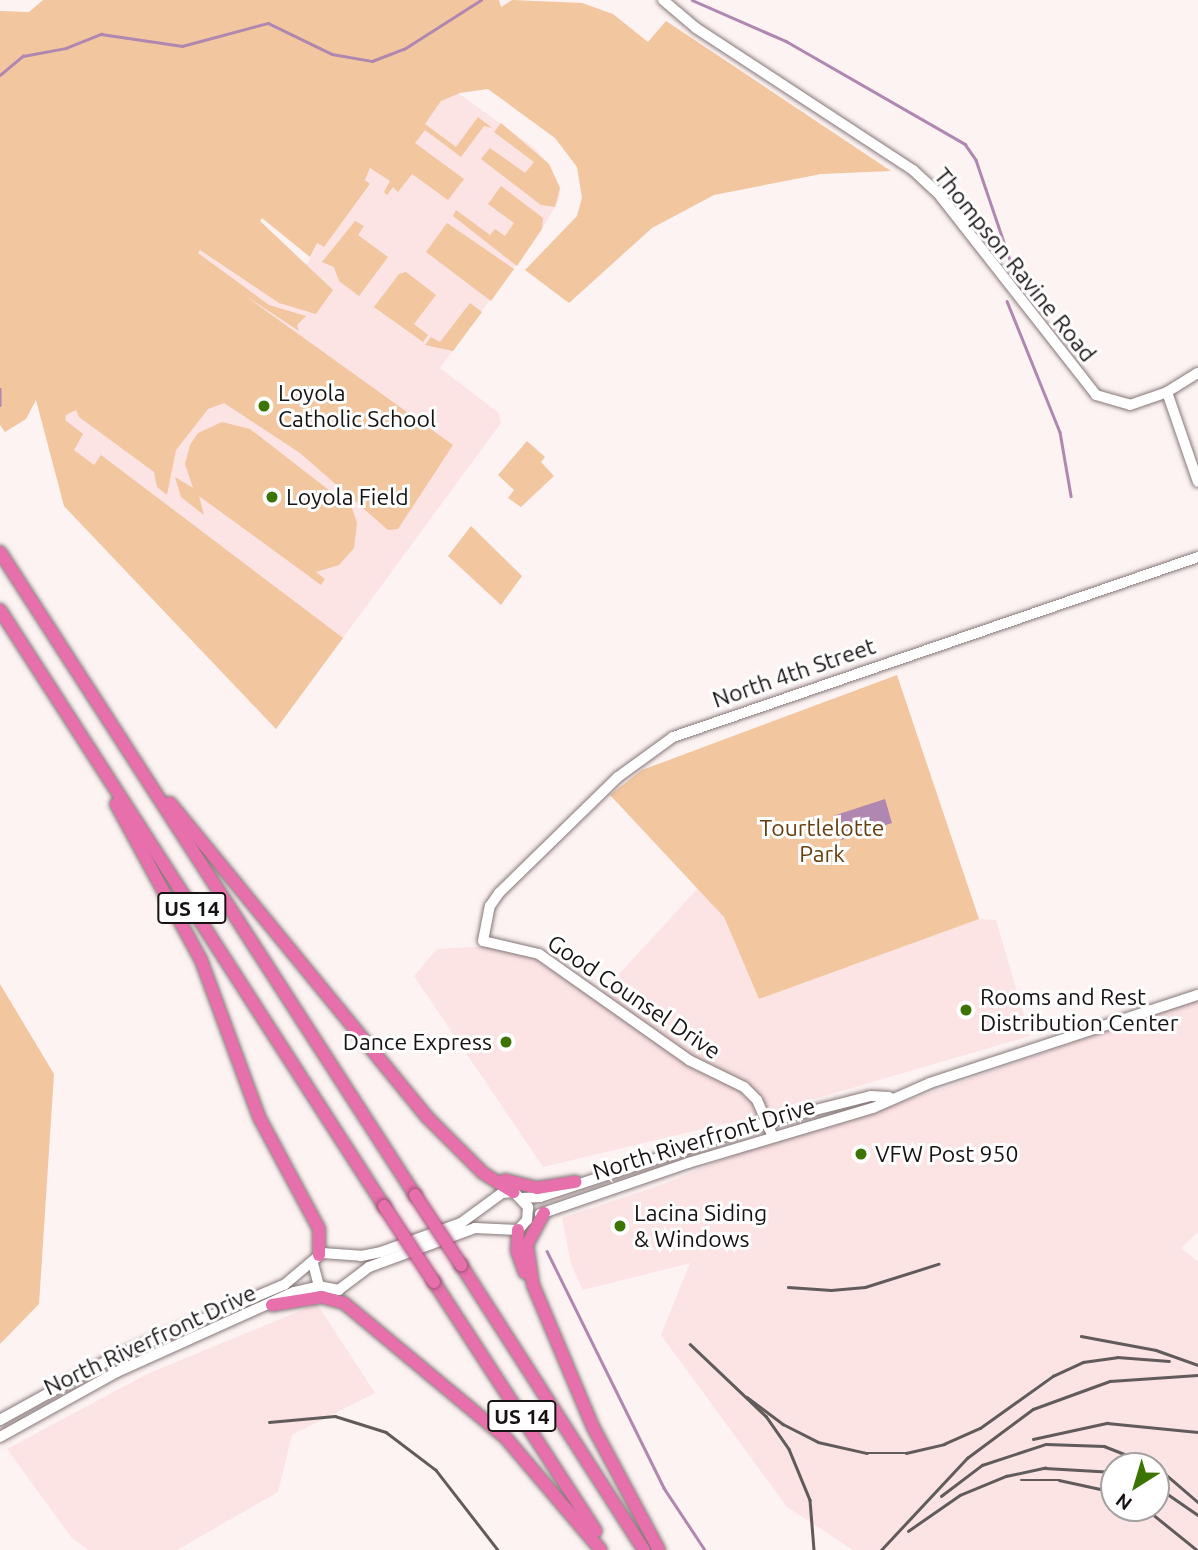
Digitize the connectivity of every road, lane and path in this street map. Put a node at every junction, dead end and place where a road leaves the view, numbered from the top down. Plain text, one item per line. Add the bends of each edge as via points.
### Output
1 (663, 0) edge
2 (1198, 373) edge
3 (1167, 392) junction
4 (1198, 482) edge
5 (0, 552) edge
6 (1198, 557) edge
7 (0, 610) edge
8 (85, 688) junction
9 (81, 735) junction
10 (483, 941) joint
11 (1198, 995) edge
12 (894, 1097) junction
13 (768, 1122) junction
14 (773, 1137) junction
15 (463, 1153) junction
16 (576, 1182) junction
17 (518, 1195) junction
18 (544, 1213) junction
19 (473, 1223) junction
20 (522, 1225) junction
21 (316, 1259) junction
22 (369, 1261) junction
23 (533, 1285) junction
24 (326, 1292) junction
25 (272, 1305) joint
26 (0, 1420) edge
27 (0, 1437) edge
28 (601, 1550) edge
29 (608, 1550) edge
30 (644, 1550) edge
31 (659, 1550) edge

1 - 3 main road, Thompson Ravine Road via 696,28 913,170 937,192 1096,395 1130,405
2 - 3 main road, Thompson Ravine Road
3 - 4 main road
5 - 8 highway, US 14
6 - 10 main road, North 4th Street via 673,737 618,777 499,893 490,906
7 - 9 highway, US 14
8 - 15 highway via 219,867 426,1116
8 - 30 highway, US 14, bridge
9 - 21 highway via 201,960 259,1117 319,1229
9 - 29 highway, US 14, bridge
10 - 13 main road, Good Counsel Drive via 528,950 553,963 688,1060 752,1093
11 - 12 main road, North Riverfront Drive
12 - 13 main road, North Riverfront Drive via 871,1096
12 - 14 main road, North Riverfront Drive via 873,1108
13 - 14 main road, Good Counsel Drive
13 - 16 main road, North Riverfront Drive
14 - 18 main road, North Riverfront Drive
15 - 16 highway via 518,1185 537,1188
15 - 17 highway
16 - 17 main road, North Riverfront Drive via 540,1197
17 - 19 main road, North Riverfront Drive via 496,1196
17 - 20 main road
18 - 20 main road, North Riverfront Drive
18 - 23 highway via 527,1245
19 - 20 main road
19 - 22 main road
20 - 23 highway via 518,1258
21 - 22 main road via 335,1250
21 - 24 main road
21 - 26 main road, North Riverfront Drive via 284,1284 114,1357
22 - 24 main road via 339,1290
23 - 31 highway via 593,1427
24 - 25 highway
24 - 28 highway via 505,1437
25 - 27 main road, North Riverfront Drive via 117,1372

